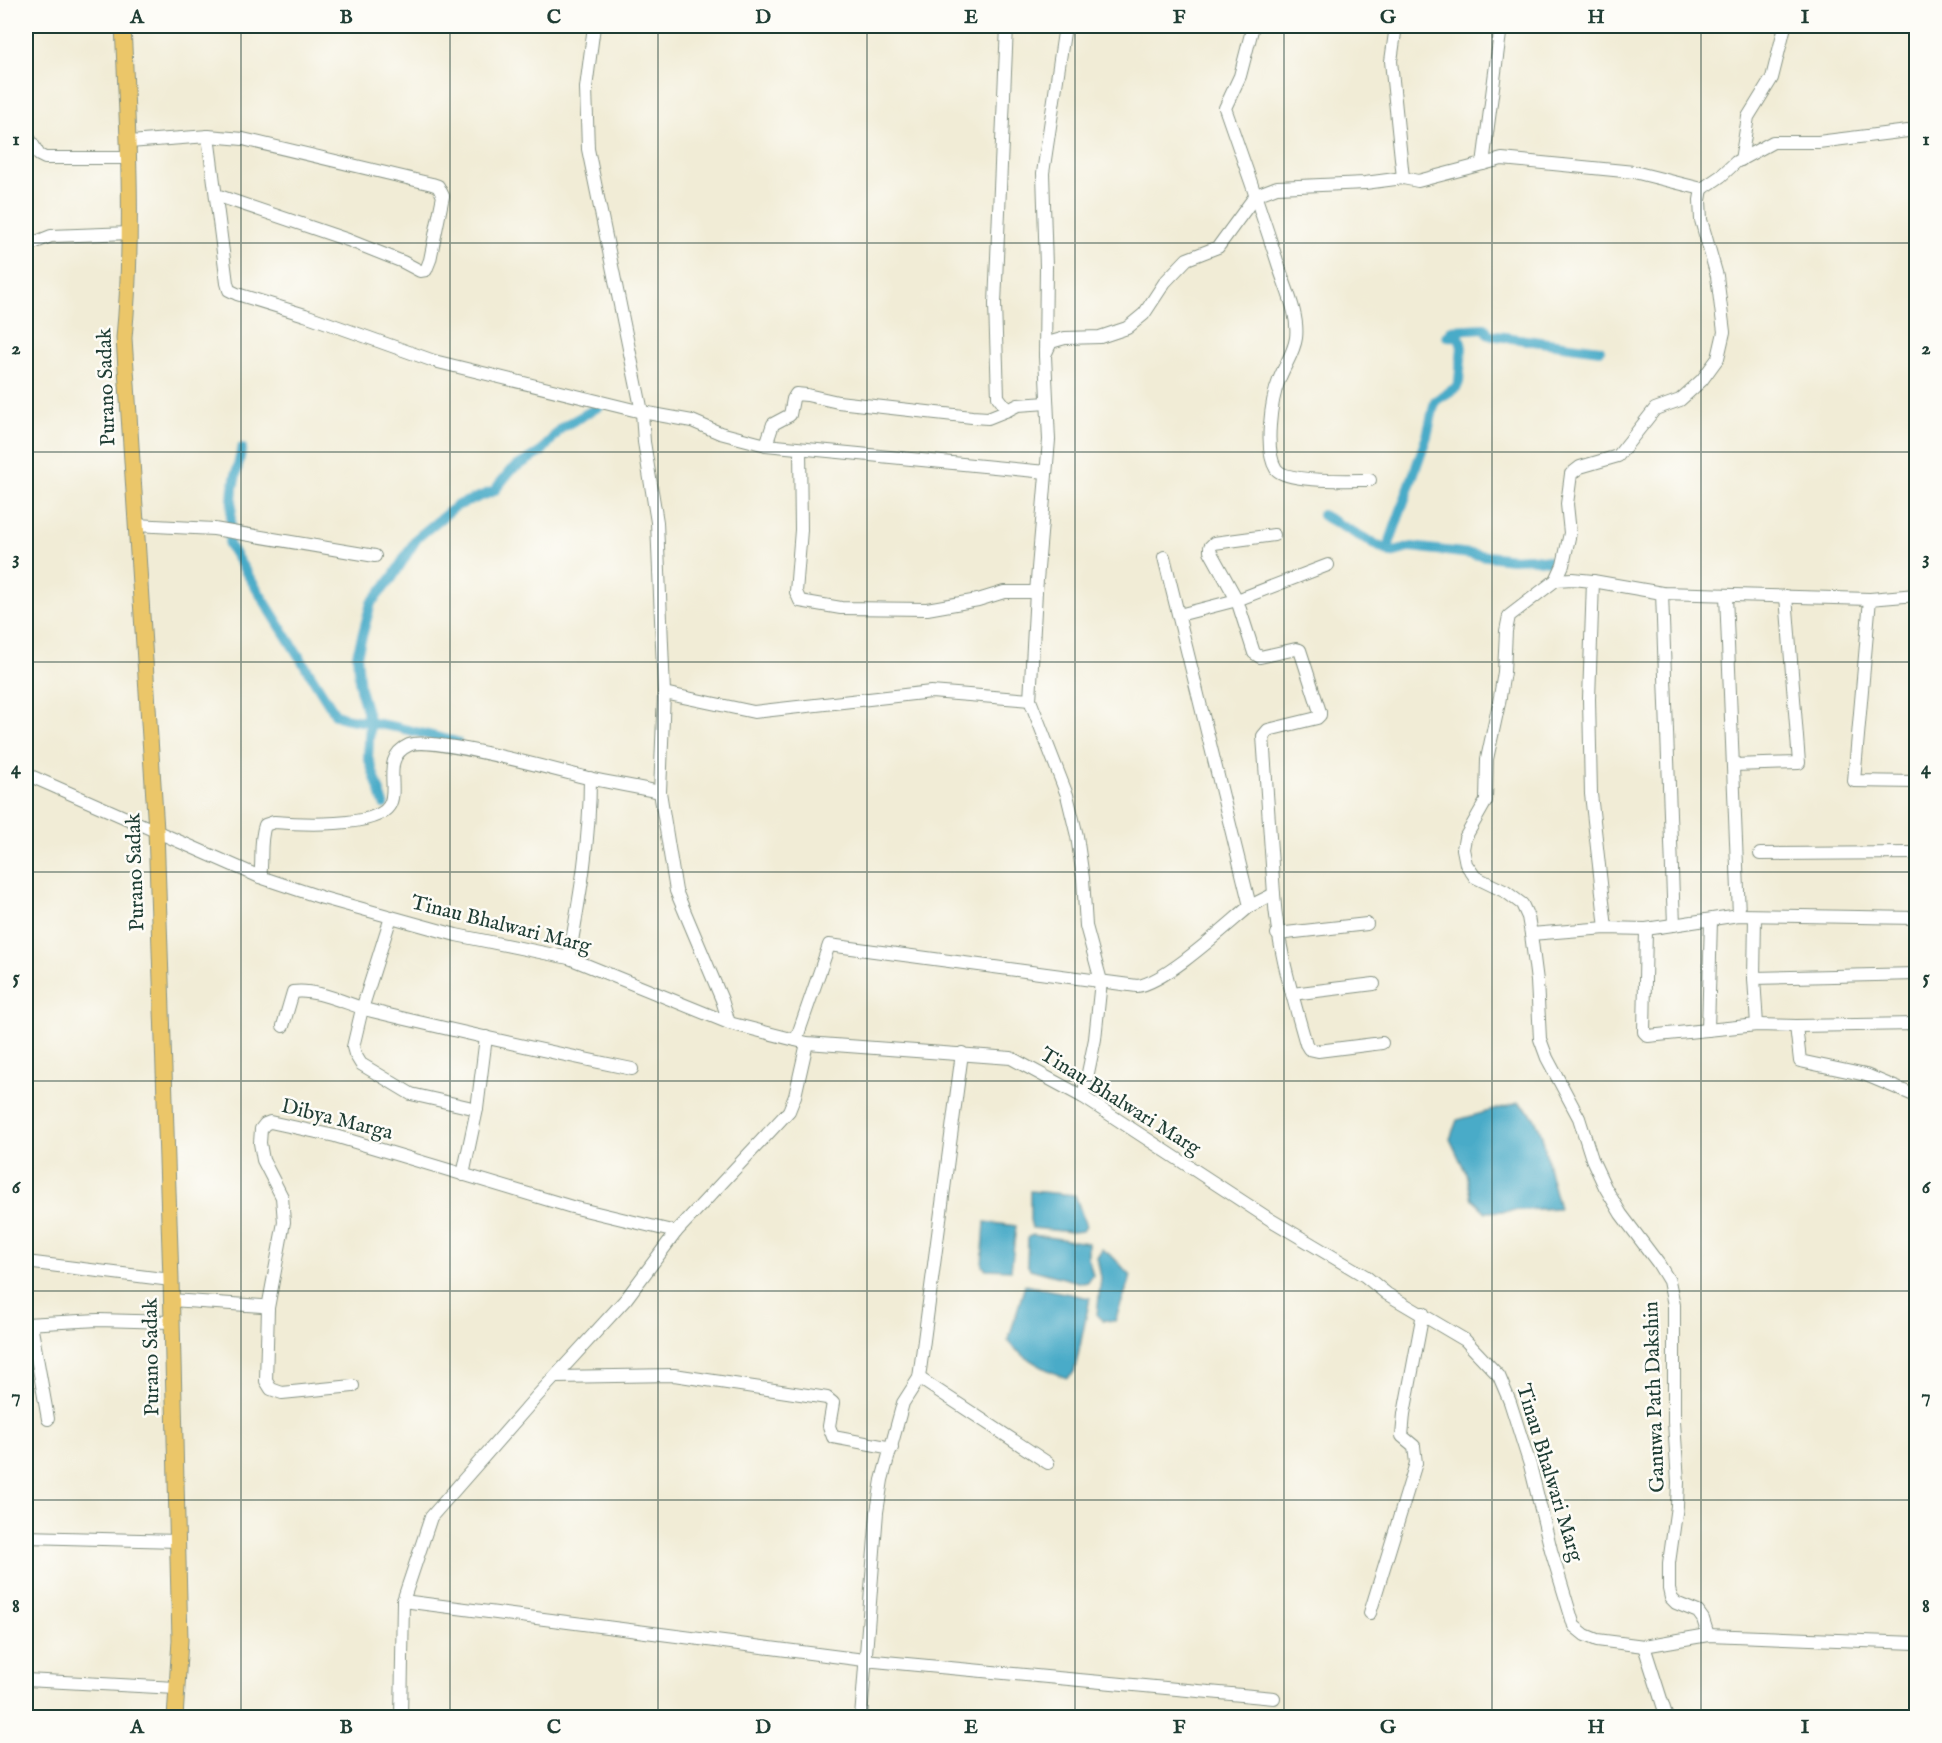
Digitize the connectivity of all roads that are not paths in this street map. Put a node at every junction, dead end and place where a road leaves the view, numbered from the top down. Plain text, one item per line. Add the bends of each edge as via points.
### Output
1 (123, 26) edge
2 (594, 26) edge
3 (1006, 26) edge
4 (1065, 26) edge
5 (1253, 26) edge
6 (1396, 26) edge
7 (1501, 26) edge
8 (1785, 26) edge
9 (1917, 130) edge
10 (26, 133) edge
11 (208, 136) junction
12 (129, 142) junction
13 (129, 158) junction
14 (1741, 159) junction
15 (1483, 164) junction
16 (1403, 178) junction
17 (1702, 189) junction
18 (216, 195) junction
19 (1256, 195) junction
20 (130, 233) junction
21 (26, 246) edge
22 (1045, 356) junction
23 (1047, 403) junction
24 (1008, 410) junction
25 (642, 412) junction
26 (766, 445) junction
27 (800, 449) junction
28 (1046, 472) junction
29 (1370, 480) dead end
30 (135, 525) junction
31 (1274, 535) dead end
32 (375, 556) dead end
33 (1164, 557) dead end
34 (1328, 565) dead end
35 (1556, 580) junction
36 (1593, 581) junction
37 (1036, 592) junction
38 (1662, 593) junction
39 (1725, 596) junction
40 (1786, 596) junction
41 (1917, 596) edge
42 (1870, 599) junction
43 (1237, 600) junction
44 (1179, 615) junction
45 (664, 693) junction
46 (1030, 700) junction
47 (1733, 765) junction
48 (26, 774) edge
49 (590, 778) junction
50 (1917, 782) edge
51 (660, 792) junction
52 (156, 830) junction
53 (1917, 853) edge
54 (1760, 854) dead end
55 (260, 877) junction
56 (1274, 894) junction
57 (1250, 906) junction
58 (1739, 915) junction
59 (1755, 916) junction
60 (391, 917) junction
61 (1917, 918) edge
62 (1711, 920) junction
63 (1366, 924) dead end
64 (1674, 925) junction
65 (1606, 928) junction
66 (1646, 929) junction
67 (1277, 934) junction
68 (1531, 934) junction
69 (569, 958) junction
70 (1917, 974) edge
71 (1754, 978) junction
72 (1101, 981) junction
73 (1374, 984) dead end
74 (1292, 994) junction
75 (362, 1009) junction
76 (729, 1023) junction
77 (1917, 1024) edge
78 (1757, 1025) junction
79 (283, 1026) dead end
80 (1796, 1026) junction
81 (1708, 1030) junction
82 (486, 1037) junction
83 (801, 1042) junction
84 (1382, 1043) dead end
85 (962, 1053) junction
86 (632, 1069) dead end
87 (1917, 1096) edge
88 (1083, 1097) junction
89 (477, 1109) junction
90 (463, 1174) junction
91 (676, 1232) junction
92 (26, 1262) edge
93 (171, 1280) junction
94 (171, 1300) junction
95 (268, 1308) junction
96 (1423, 1313) junction
97 (171, 1322) junction
98 (28, 1324) edge
99 (555, 1377) junction
100 (919, 1378) junction
101 (353, 1386) dead end
102 (48, 1419) dead end
103 (892, 1448) junction
104 (1048, 1463) dead end
105 (26, 1537) edge
106 (178, 1541) junction
107 (403, 1601) junction
108 (1370, 1613) dead end
109 (1708, 1635) junction
110 (1917, 1643) edge
111 (1644, 1646) junction
112 (864, 1660) junction
113 (26, 1680) edge
114 (176, 1689) junction
115 (1274, 1698) dead end
116 (175, 1718) edge
117 (401, 1718) edge
118 (861, 1718) edge
119 (1668, 1718) edge

1 - 12 main road, Purano Sadak
2 - 25 street via 586,88 588,149
3 - 24 street via 994,304 999,398
4 - 22 street via 1043,173
5 - 19 street via 1240,76 1225,108
6 - 16 street via 1391,61
7 - 15 street
8 - 14 street via 1773,78 1748,117
9 - 14 street via 1818,142 1773,142
10 - 13 street via 45,158
11 - 12 street
11 - 18 street
11 - 18 street via 243,139 410,178 438,186 443,196 430,260 426,270 420,272 348,240
12 - 13 main road, Purano Sadak
13 - 20 main road, Purano Sadak
14 - 17 street
15 - 16 street via 1418,180
15 - 17 street via 1502,159 1634,171
16 - 19 street via 1277,187
17 - 35 street via 1701,220 1717,276 1724,332 1718,358 1680,400 1655,409 1618,456 1580,467 1571,474 1567,504 1569,545
18 - 25 street via 229,290 434,361
19 - 22 street via 1218,247 1187,259 1165,282 1144,314 1127,328 1100,337 1051,342
19 - 29 street via 1294,315 1296,337 1278,381 1270,426 1276,469 1299,478
20 - 21 street via 51,236
20 - 30 main road, Purano Sadak via 124,338
22 - 23 street
23 - 24 street via 1018,405
23 - 28 street
24 - 26 street via 988,418 972,417 796,394 790,415 773,424
25 - 26 street via 692,421
25 - 45 street via 657,522
26 - 27 street
27 - 28 street
27 - 37 street via 801,530 796,592 800,601 841,608 927,609 1004,592
28 - 37 street
30 - 32 street via 214,529
30 - 52 main road, Purano Sadak
31 - 43 street via 1211,544 1210,551
33 - 44 street
34 - 43 street
35 - 36 street
35 - 68 street, Ganuwa Path Dakshin via 1509,616 1504,672 1487,759 1486,801 1464,838 1463,849 1466,864 1475,877 1522,903
36 - 38 street
36 - 65 street via 1591,794
37 - 46 street
38 - 39 street
38 - 64 street
39 - 40 street
39 - 47 street
40 - 42 street
40 - 47 street via 1799,763
41 - 42 street
42 - 50 street via 1854,782
43 - 44 street
43 - 56 street via 1256,656 1300,650 1320,712 1317,718 1268,730 1263,736
44 - 57 street
45 - 46 street via 754,712 932,692
45 - 51 street
46 - 72 street via 1075,826 1086,926
47 - 58 street
48 - 52 street, Tinau Bhalwari Marg
49 - 51 street
49 - 55 street via 492,754 410,744 392,763 391,801 383,812 338,823 264,825
49 - 69 street via 586,867
51 - 76 street via 676,891
52 - 55 street, Tinau Bhalwari Marg
52 - 93 main road, Purano Sadak
53 - 54 street
55 - 60 street, Tinau Bhalwari Marg
56 - 57 street
56 - 67 street
57 - 72 street via 1146,985
58 - 59 street
58 - 62 street
59 - 61 street
59 - 71 street
60 - 69 street, Tinau Bhalwari Marg
60 - 75 street
62 - 64 street
62 - 81 street
63 - 67 street
64 - 66 street
65 - 66 street
65 - 68 street
66 - 81 street via 1645,1034
67 - 74 street
68 - 109 street, Ganuwa Path Dakshin via 1540,1039 1547,1058 1579,1118 1605,1187 1669,1281 1674,1305 1678,1482 1669,1589 1676,1603 1698,1612
69 - 76 street, Tinau Bhalwari Marg
70 - 71 street
71 - 78 street
72 - 83 street via 829,945
72 - 88 street
73 - 74 street
74 - 84 street via 1309,1048 1318,1051
75 - 79 street via 304,990 293,992
75 - 82 street
75 - 89 street via 353,1047 361,1064 411,1095
76 - 83 street, Tinau Bhalwari Marg
77 - 80 street
78 - 80 street
78 - 81 street
80 - 87 street via 1800,1061 1866,1075
82 - 86 street
82 - 89 street
83 - 85 street, Tinau Bhalwari Marg
83 - 91 street via 795,1096 789,1111
85 - 88 street, Tinau Bhalwari Marg via 1011,1058
85 - 100 street
88 - 96 street, Tinau Bhalwari Marg via 1271,1220 1365,1276 1387,1294
89 - 90 street
90 - 91 street, Dibya Marga
90 - 95 street, Dibya Marga via 336,1136 265,1124 260,1143 263,1160 282,1197 284,1222
91 - 99 street via 626,1299
92 - 93 street
93 - 94 main road, Purano Sadak
94 - 95 street
94 - 97 main road, Purano Sadak
95 - 101 street, Dibya Marga via 265,1371 271,1389 282,1393
96 - 108 street via 1402,1436 1414,1446 1416,1463
96 - 111 street, Tinau Bhalwari Marg via 1465,1340 1499,1376 1530,1465 1574,1626 1597,1640
97 - 98 street via 98,1320
97 - 106 main road, Purano Sadak
98 - 102 street
99 - 103 street via 674,1375 827,1398 832,1403 829,1426 833,1437
99 - 107 street via 431,1517
100 - 103 street via 903,1403
100 - 104 street
103 - 112 street via 877,1512
105 - 106 street
106 - 114 main road, Purano Sadak via 180,1640
107 - 112 street
107 - 117 street
109 - 110 street, Tinau Bhalwari Marg
109 - 111 street, Tinau Bhalwari Marg
111 - 119 street
112 - 115 street
112 - 118 street
113 - 114 street
114 - 116 main road, Purano Sadak

